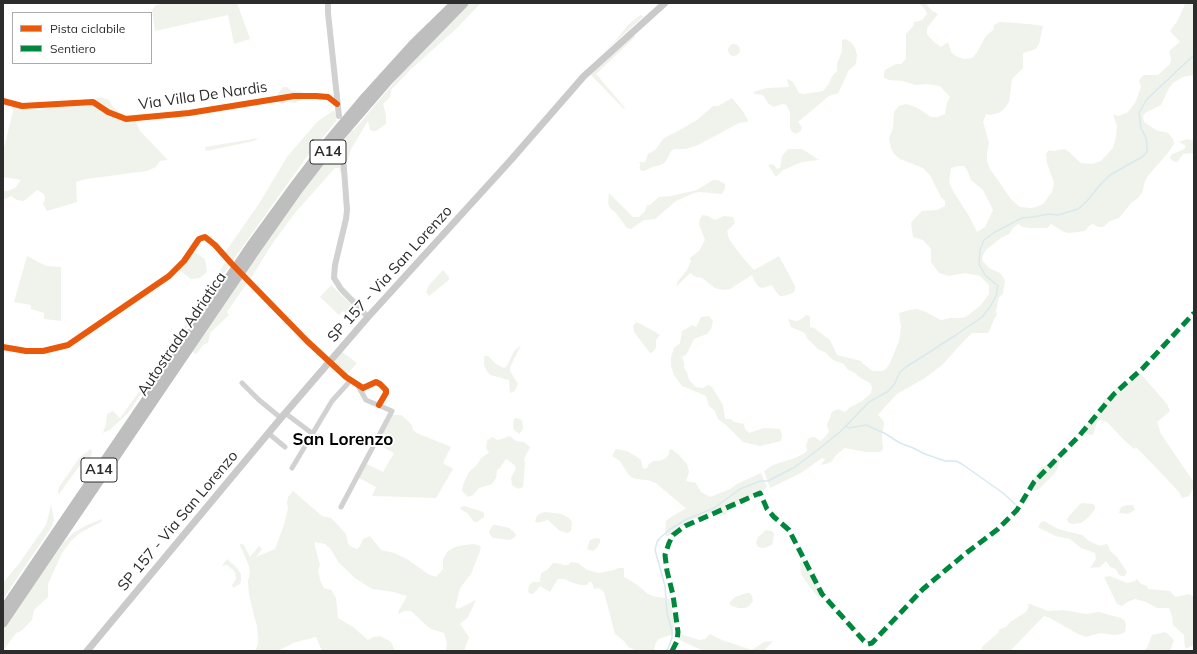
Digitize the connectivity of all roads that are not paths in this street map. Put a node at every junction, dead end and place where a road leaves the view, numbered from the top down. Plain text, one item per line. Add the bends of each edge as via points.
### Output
1 (328, 3) edge
2 (455, 3) edge
3 (464, 3) edge
4 (665, 3) edge
5 (3, 101) edge
6 (337, 104) junction
7 (338, 116) dead end
8 (342, 142) dead end
9 (231, 263) dead end
10 (243, 276) dead end
11 (368, 316) junction
12 (3, 347) edge
13 (328, 361) junction
14 (351, 380) junction
15 (242, 383) dead end
16 (356, 384) junction
17 (379, 405) junction
18 (283, 415) junction
19 (268, 433) junction
20 (313, 434) junction
21 (285, 447) dead end
22 (292, 468) dead end
23 (341, 507) dead end
24 (3, 610) edge
25 (3, 623) edge
26 (87, 651) edge

1 - 6 street
2 - 24 highway, Autostrada Adriatica / A14 via 365,97 294,186
3 - 25 highway, Autostrada Adriatica / A14 via 385,84 299,189
4 - 11 main road, SP 157 - Via San Lorenzo via 584,76
5 - 6 street, Via Villa De Nardis via 22,106 93,102 108,112 126,119 189,113 294,96 328,97
6 - 7 street
8 - 11 street via 347,210 334,278 341,290
9 - 12 street via 216,245 202,237 172,273 72,343 43,351
10 - 13 street
11 - 13 main road, SP 157 - Via San Lorenzo
13 - 14 street
13 - 18 main road, SP 157 - Via San Lorenzo
14 - 16 street
14 - 20 street via 332,401
15 - 18 street via 259,400
16 - 17 street via 366,400
16 - 17 street via 363,388 376,382 380,384 386,393
17 - 23 street via 392,411
18 - 19 main road, SP 157 - Via San Lorenzo
18 - 20 street
19 - 21 street
19 - 26 main road, SP 157 - Via San Lorenzo
20 - 22 street

